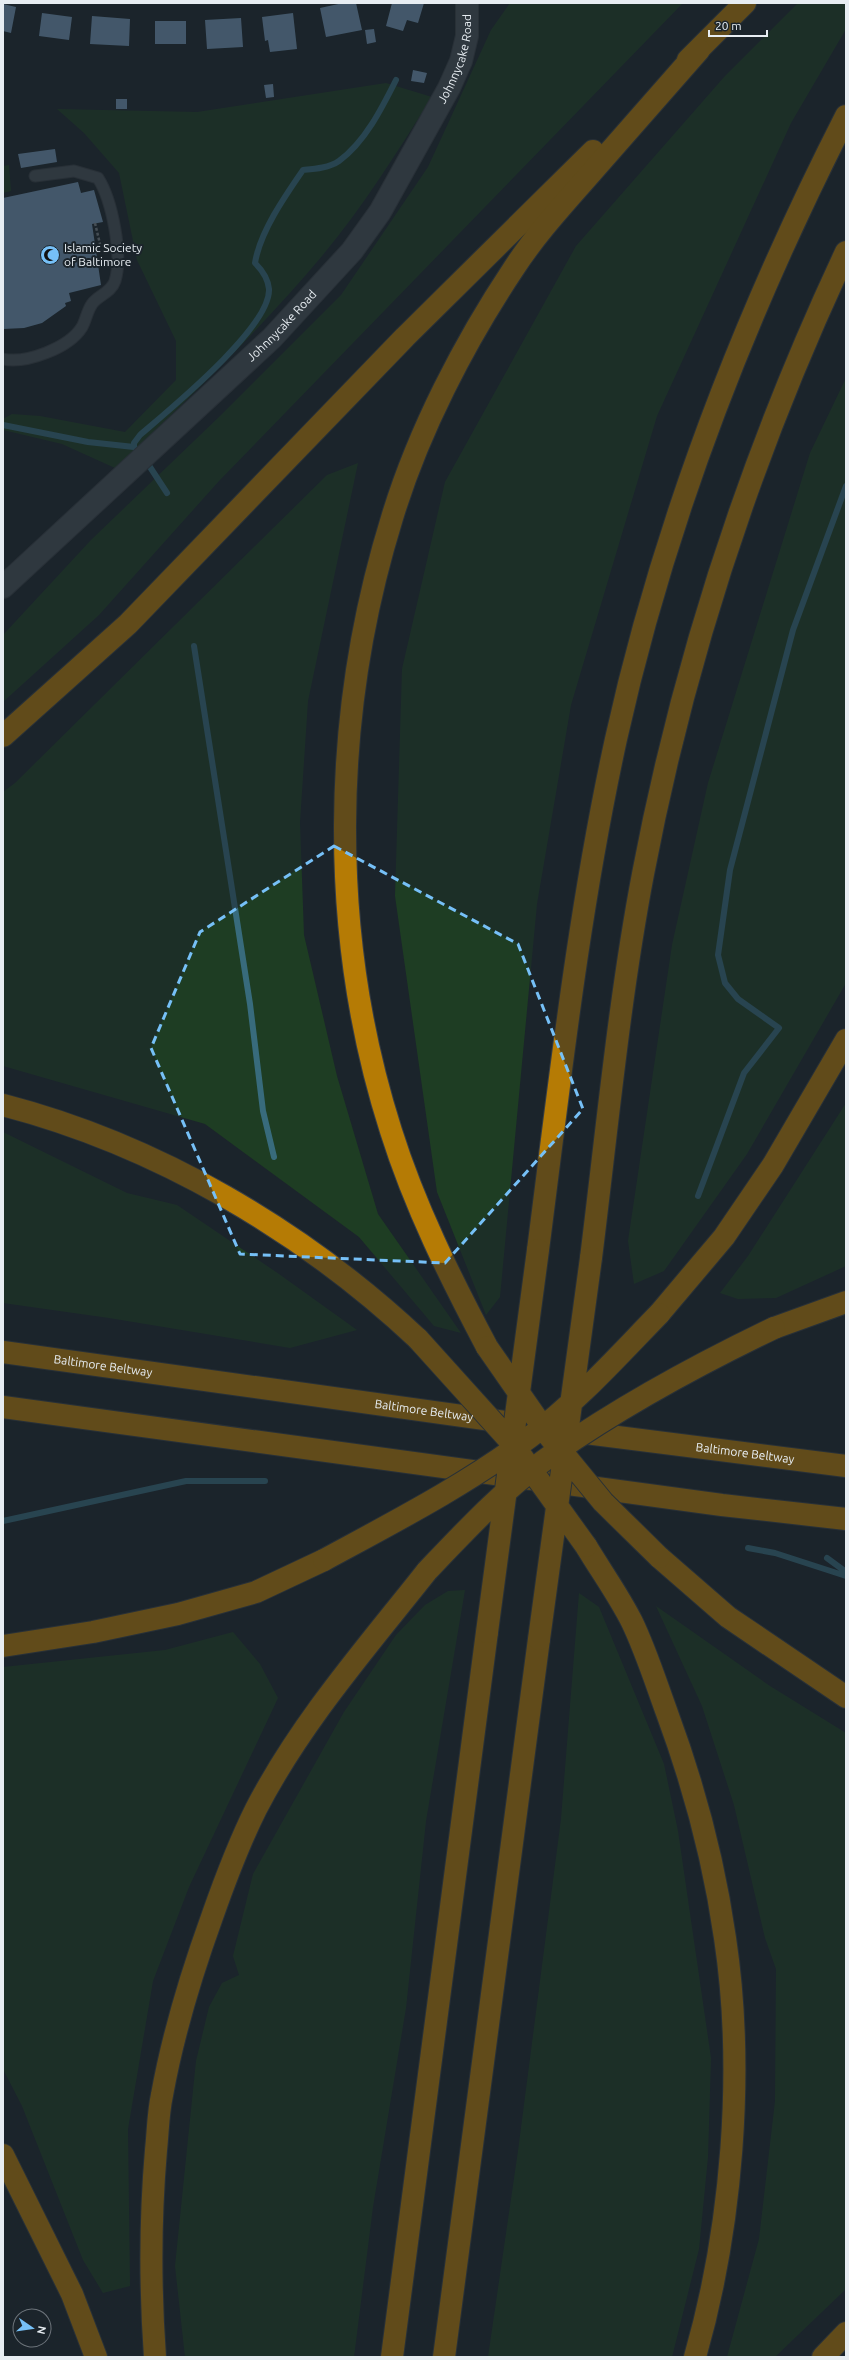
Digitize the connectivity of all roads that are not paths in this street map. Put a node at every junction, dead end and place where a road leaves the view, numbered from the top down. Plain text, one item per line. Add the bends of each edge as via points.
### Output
1 (467, 3) edge
2 (745, 3) edge
3 (699, 50) junction
4 (846, 116) edge
5 (35, 176) dead end
6 (846, 252) edge
7 (3, 358) edge
8 (3, 587) edge
9 (3, 736) edge
10 (846, 1040) edge
11 (3, 1105) edge
12 (846, 1302) edge
13 (3, 1352) edge
14 (3, 1407) edge
15 (570, 1431) junction
16 (846, 1452) edge
17 (846, 1466) edge
18 (722, 1506) junction
19 (846, 1520) edge
20 (846, 1535) edge
21 (3, 1646) edge
22 (846, 1697) edge
23 (3, 2155) edge
24 (846, 2333) edge
25 (96, 2357) edge
26 (156, 2357) edge
27 (392, 2357) edge
28 (444, 2357) edge
29 (695, 2357) edge
30 (823, 2357) edge

1 - 8 street, Johnnycake Road via 466,42 450,88 380,212 352,251 272,338
2 - 3 highway
3 - 9 highway via 535,207 128,624
3 - 22 highway, bridge via 551,219 516,265 489,307 450,379 413,458 392,517 365,626 349,728 344,807 350,917 360,999 373,1066 391,1132 448,1273 487,1347 549,1436 603,1502 659,1557 728,1617
4 - 27 highway, bridge via 762,291 723,386 686,490 648,614 616,737 590,865
5 - 7 lane via 74,171 98,178 105,189 119,255 118,268 110,291 92,303 81,328 65,343 27,359
6 - 28 highway, bridge via 779,403 742,504 702,626 670,748 643,874 624,1000
10 - 21 highway, bridge via 773,1166 724,1237 659,1314 594,1381 530,1437 434,1499 324,1560 256,1592 178,1614 93,1632
11 - 29 highway, bridge via 103,1138 176,1171 244,1207 378,1302 418,1339 512,1443 586,1546 632,1621 684,1759 715,1878 726,1939 734,2080 731,2146 716,2274
12 - 26 highway, bridge via 774,1328 664,1384 552,1454 485,1510 427,1571 341,1679 298,1740 256,1809 226,1877 180,2017 161,2097 151,2206 151,2292
13 - 15 highway, Baltimore Beltway
14 - 18 highway
15 - 16 highway
15 - 17 highway, Baltimore Beltway
18 - 19 highway
18 - 20 highway
23 - 25 highway via 72,2294
24 - 30 highway

